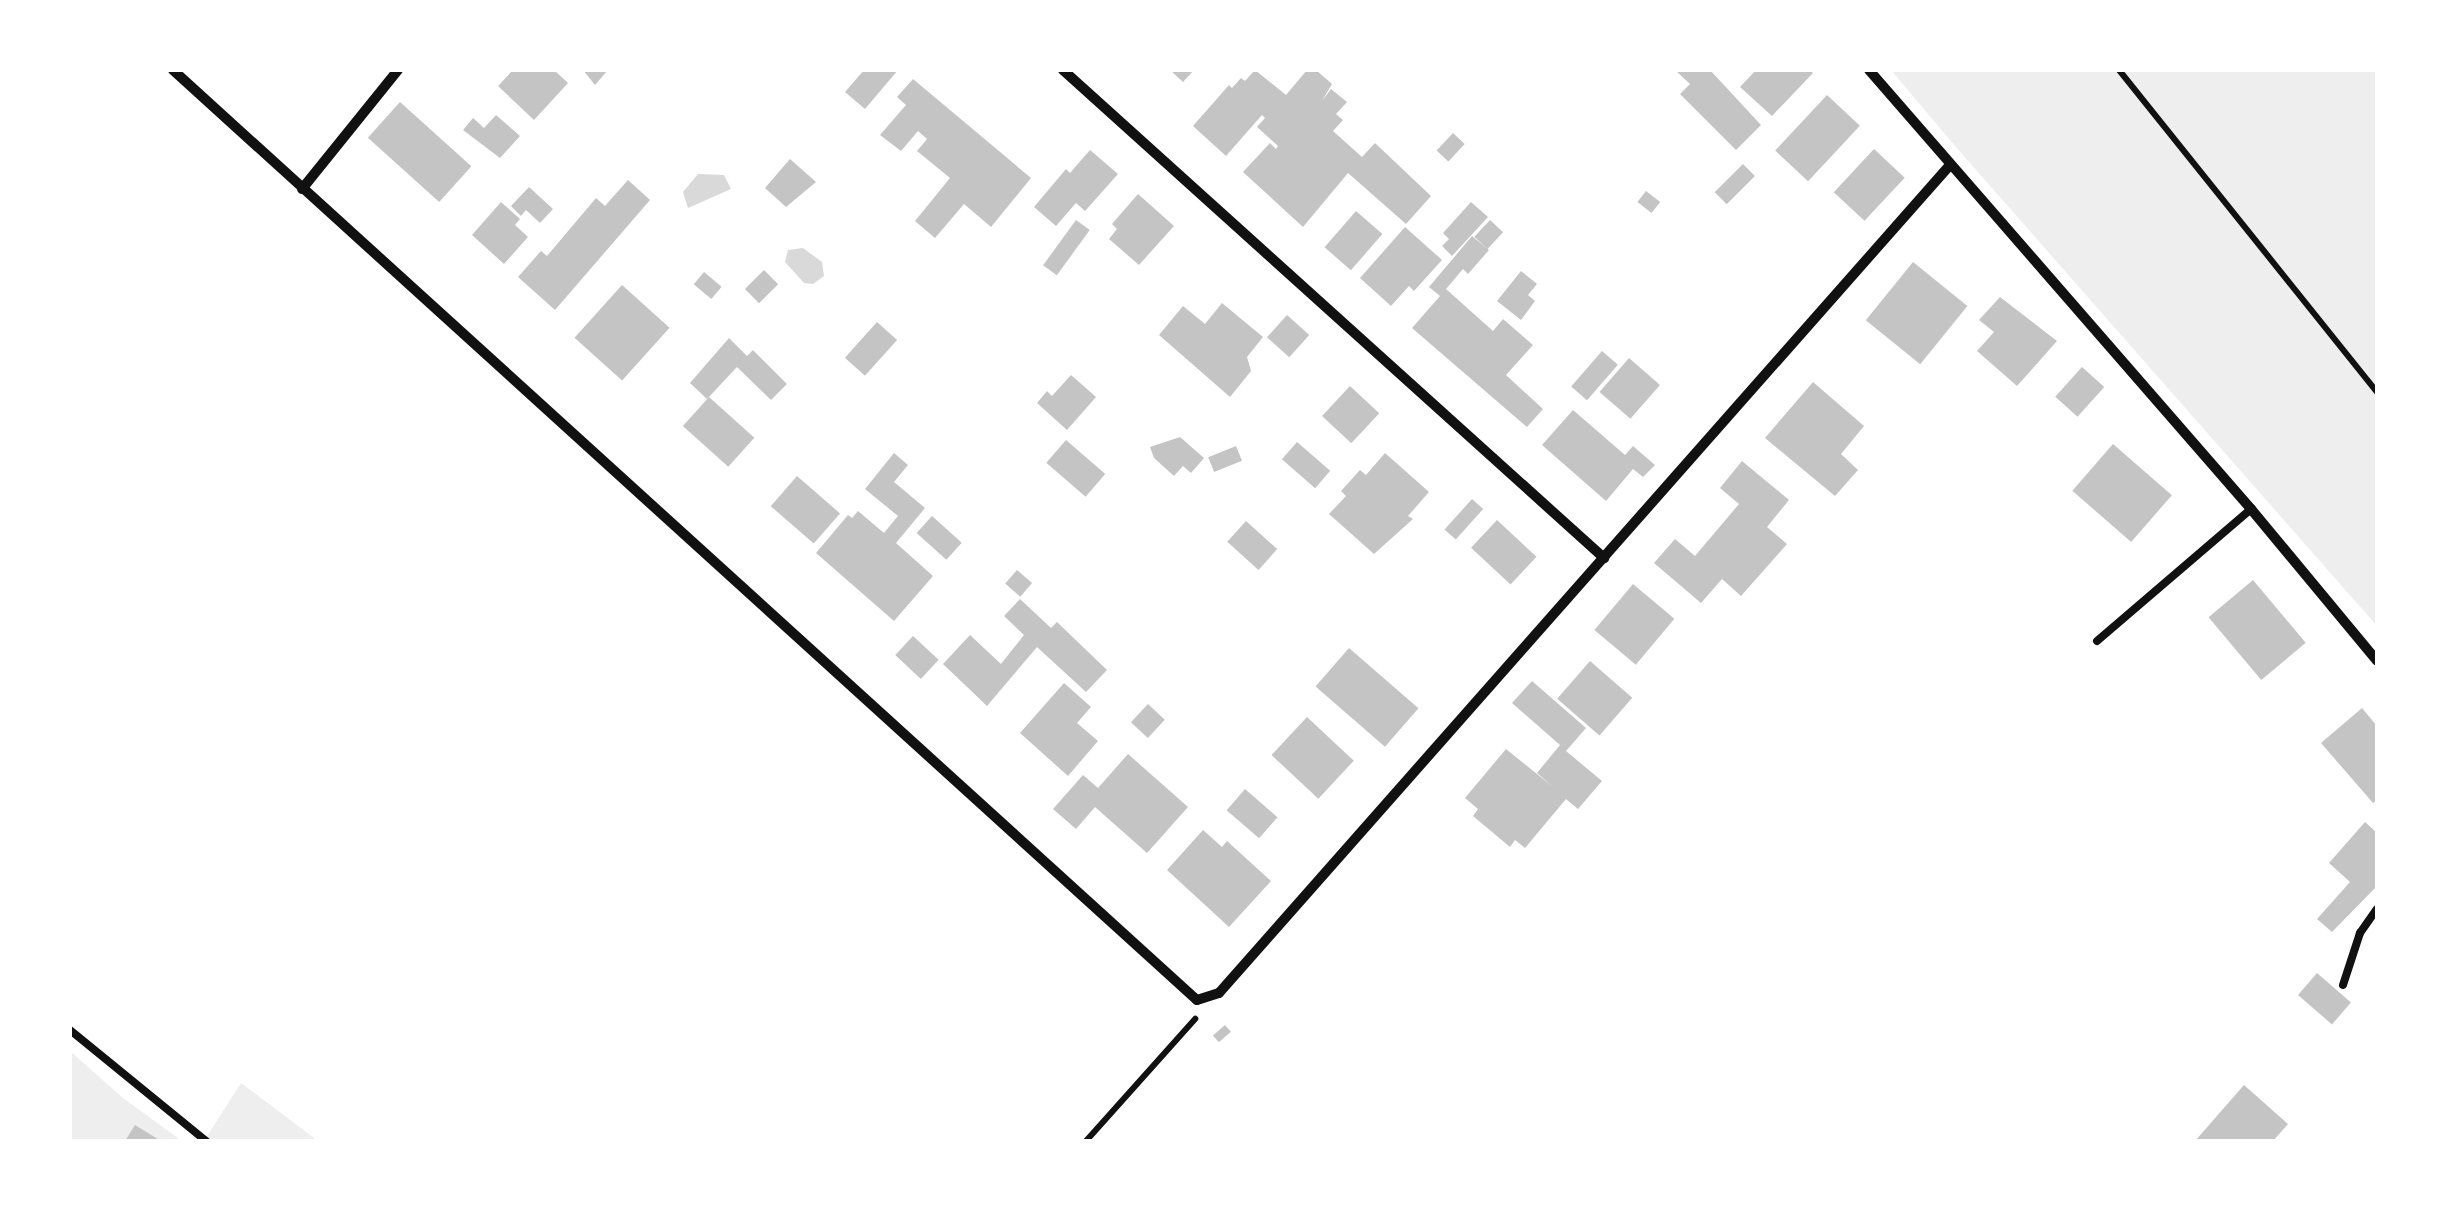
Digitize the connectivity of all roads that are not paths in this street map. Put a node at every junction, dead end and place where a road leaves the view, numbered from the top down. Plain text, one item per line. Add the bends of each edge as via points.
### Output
1 (173, 70) edge
2 (398, 70) edge
3 (1063, 70) edge
4 (1868, 70) edge
5 (1949, 166) junction
6 (302, 189) junction
7 (2251, 509) junction
8 (1604, 558) junction
9 (2097, 640) dead end
10 (2377, 662) edge
11 (2377, 909) edge
12 (2343, 985) dead end
13 (70, 1030) edge
14 (206, 1141) edge

1 - 6 street
2 - 6 street
3 - 8 street
4 - 5 street
5 - 7 street
5 - 8 street
6 - 8 street via 1191,997 1204,1000 1219,992
7 - 9 lane
7 - 10 street
11 - 12 lane via 2360,933
13 - 14 lane

